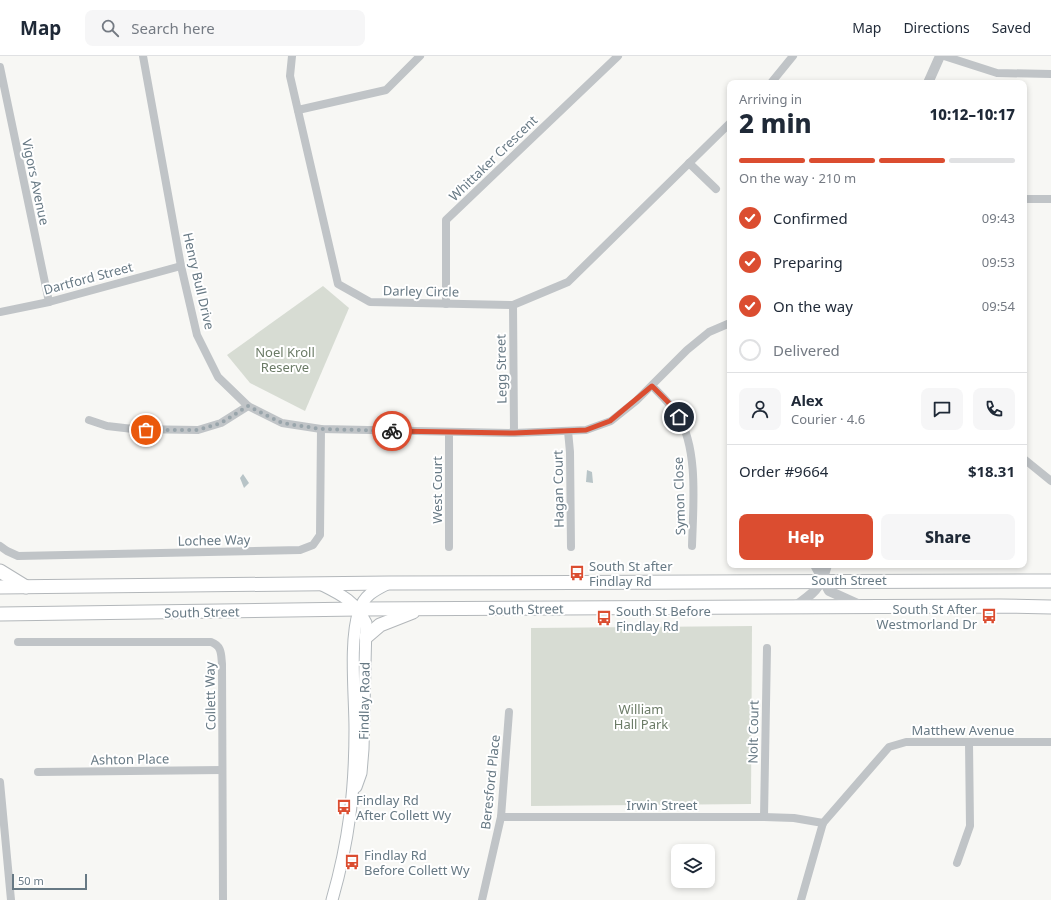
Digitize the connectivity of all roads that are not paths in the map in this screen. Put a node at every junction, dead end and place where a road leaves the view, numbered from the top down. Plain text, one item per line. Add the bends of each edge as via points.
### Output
1 (143, 56) edge
2 (292, 56) edge
3 (420, 56) edge
4 (618, 56) edge
5 (793, 56) edge
6 (940, 56) edge
7 (944, 56) edge
8 (0, 67) edge
9 (1051, 74) edge
10 (773, 80) edge
11 (929, 80) edge
12 (298, 110) junction
13 (727, 126) edge
14 (689, 163) junction
15 (716, 189) dead end
16 (1027, 199) edge
17 (1051, 199) edge
18 (181, 266) junction
19 (49, 302) junction
20 (446, 304) junction
21 (513, 305) junction
22 (0, 312) edge
23 (727, 325) edge
24 (652, 386) junction
25 (248, 406) junction
26 (89, 420) dead end
27 (321, 429) junction
28 (568, 431) junction
29 (449, 432) junction
30 (514, 433) junction
31 (1027, 461) edge
32 (1051, 481) edge
33 (0, 546) edge
34 (692, 546) dead end
35 (571, 547) dead end
36 (449, 548) dead end
37 (817, 568) edge
38 (826, 568) edge
39 (0, 571) edge
40 (823, 580) junction
41 (1051, 581) edge
42 (389, 582) junction
43 (319, 584) junction
44 (0, 587) edge
45 (27, 587) junction
46 (794, 607) junction
47 (866, 608) junction
48 (1051, 608) edge
49 (359, 609) junction
50 (421, 610) junction
51 (0, 614) edge
52 (366, 637) junction
53 (18, 642) dead end
54 (767, 648) dead end
55 (509, 712) dead end
56 (1051, 742) edge
57 (969, 743) junction
58 (222, 770) junction
59 (38, 772) dead end
60 (0, 782) edge
61 (354, 793) junction
62 (501, 817) junction
63 (764, 817) junction
64 (823, 823) junction
65 (957, 863) dead end
66 (11, 900) edge
67 (223, 900) edge
68 (332, 900) edge
69 (482, 900) edge
70 (801, 900) edge

1 - 18 street, Henry Bull Drive
2 - 12 street, Darley Circle via 290,76
3 - 12 street via 386,90
4 - 20 street, Whittaker Crescent via 446,220
5 - 10 street
6 - 11 street
7 - 9 street via 997,73
8 - 19 street, Vigors Avenue
12 - 20 street, Darley Circle via 338,284 370,302
13 - 14 street, Darley Circle
14 - 15 street
14 - 21 street, Darley Circle via 568,282
16 - 17 street
18 - 19 street, Dartford Street
18 - 25 street, Henry Bull Drive via 197,335 218,377
19 - 22 street, Dartford Street
20 - 21 street, Darley Circle
21 - 30 street, Legg Street
23 - 24 street, Henry Bull Drive via 710,332 698,341
24 - 28 street, Henry Bull Drive via 610,421 586,430
24 - 34 street, Symon Close via 679,417 688,441 692,469
25 - 26 street via 221,423 198,430 133,429 107,426
25 - 27 street, Henry Bull Drive via 282,423
27 - 29 street, Henry Bull Drive
27 - 33 street, Lochee Way via 320,535 313,545 300,550 18,556 6,552
28 - 30 street, Henry Bull Drive
28 - 35 street, Hagan Court
29 - 30 street, Henry Bull Drive
29 - 36 street, West Court
31 - 32 street
37 - 40 street
38 - 40 street
39 - 45 highway
40 - 41 highway, South Street
40 - 42 highway, South Street
40 - 46 street via 812,594
40 - 47 street via 829,591
42 - 43 highway, South Street
42 - 49 main road, Findlay Road via 364,599
43 - 45 highway, South Street
43 - 49 main road, Findlay Road via 342,595
44 - 45 highway, South Street
46 - 47 highway, South Street
46 - 50 highway, South Street
47 - 48 highway, South Street
49 - 50 highway, South Street
49 - 51 highway, South Street
49 - 52 main road, Findlay Road via 366,623
49 - 61 main road, Findlay Road via 354,626
50 - 52 highway via 380,625
52 - 61 main road, Findlay Road via 363,749 361,773
53 - 58 street, Collett Way via 215,644 220,649 222,657
54 - 63 street, Nolt Court
55 - 62 street, Beresford Place
56 - 57 street, Matthew Avenue
57 - 64 street, Matthew Avenue via 906,742 889,747
57 - 65 street via 970,826
58 - 59 street, Ashton Place
58 - 67 street, Collett Way
60 - 66 street
61 - 68 main road, Findlay Road via 348,833
62 - 63 street, Irwin Street
62 - 69 street, Beresford Place
63 - 64 street, Irwin Street via 794,818
64 - 70 street, Matthew Avenue

